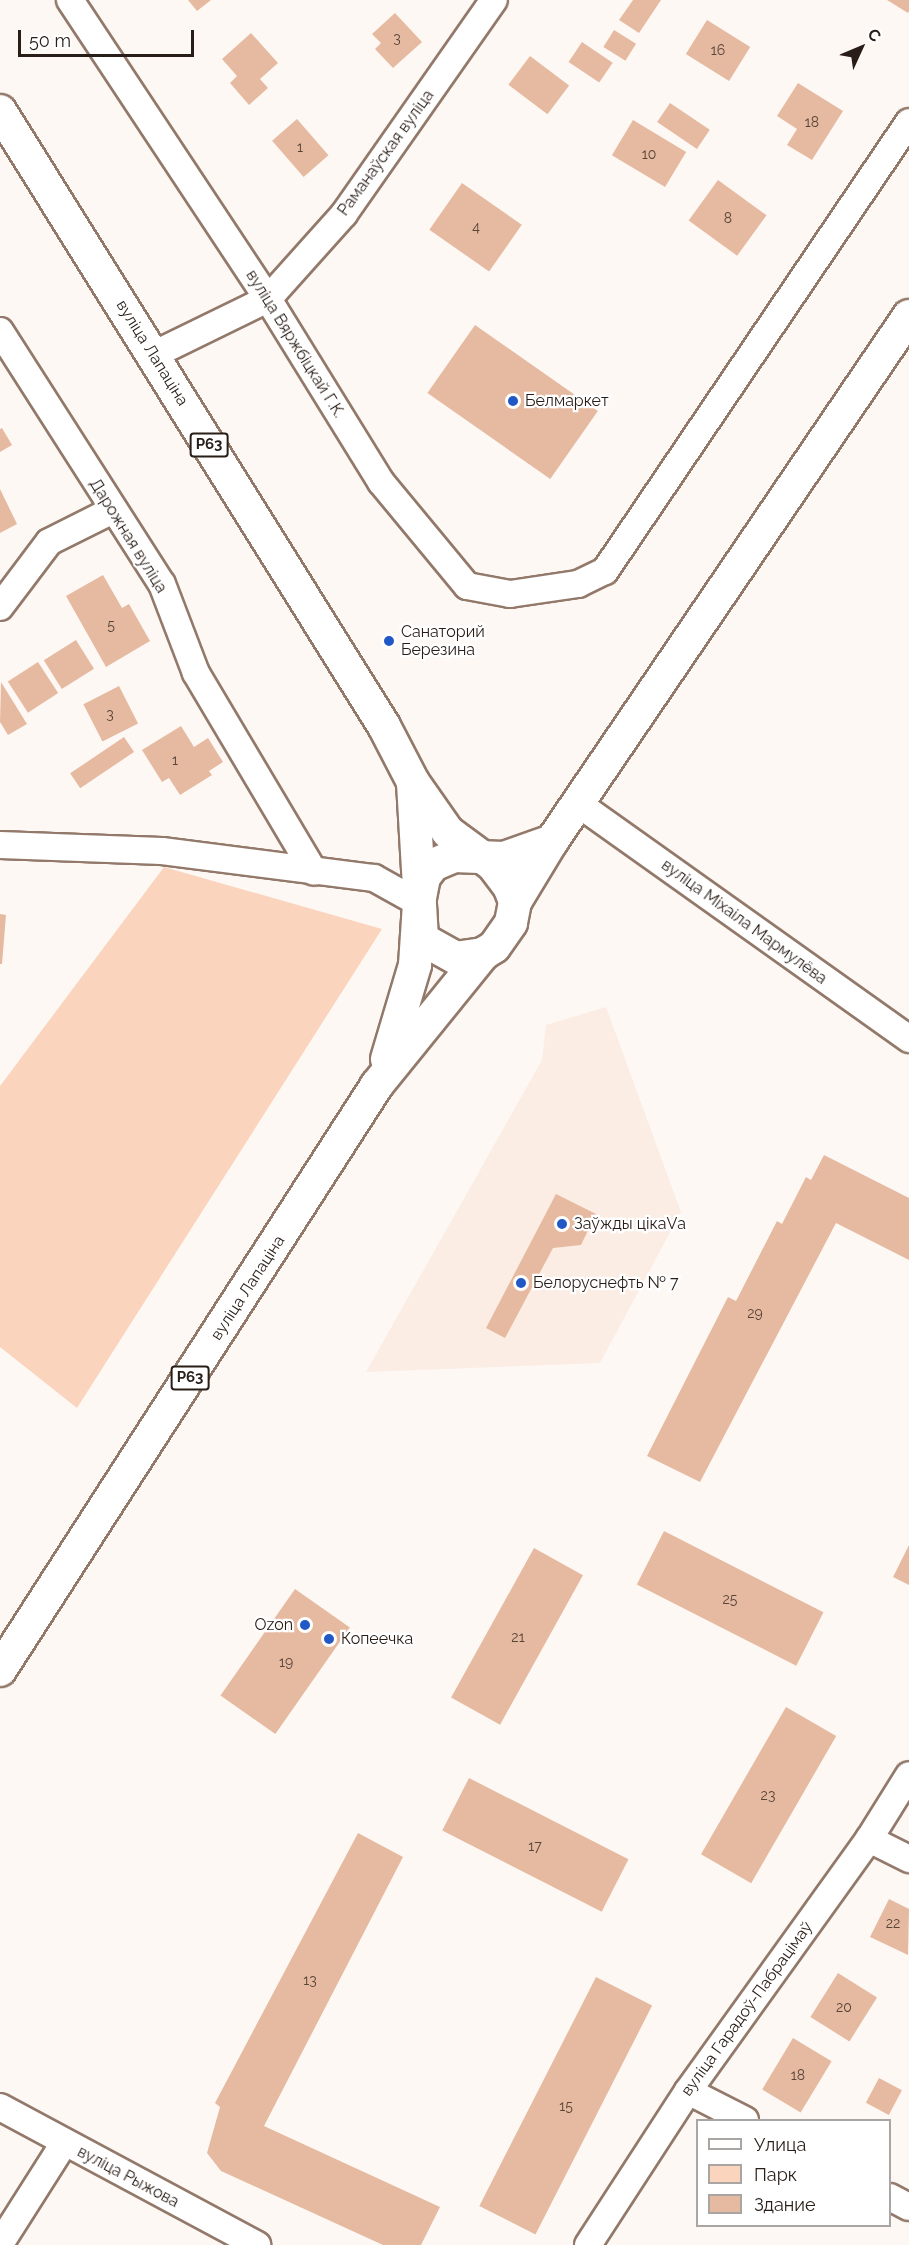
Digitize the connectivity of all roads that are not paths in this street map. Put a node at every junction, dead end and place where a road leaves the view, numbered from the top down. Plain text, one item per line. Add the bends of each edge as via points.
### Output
1 (70, 0) edge
2 (494, 0) edge
3 (0, 111) edge
4 (909, 122) edge
5 (268, 299) junction
6 (909, 316) edge
7 (0, 331) edge
8 (153, 355) junction
9 (111, 511) junction
10 (0, 607) edge
11 (413, 782) junction
12 (580, 805) junction
13 (552, 841) junction
14 (0, 845) edge
15 (481, 859) junction
16 (314, 872) junction
17 (515, 902) junction
18 (418, 903) junction
19 (483, 954) junction
20 (909, 1039) edge
21 (377, 1085) junction
22 (0, 1670) edge
23 (909, 1775) edge
24 (869, 1839) junction
25 (909, 1859) edge
26 (688, 2091) junction
27 (0, 2107) edge
28 (741, 2119) edge
29 (64, 2143) junction
30 (891, 2198) edge
31 (909, 2207) edge
32 (0, 2244) edge
33 (257, 2245) edge
34 (588, 2245) edge

1 - 5 street, вуліца Вяржбіцкай Г.К.
2 - 5 street, Раманаўская вуліца via 344,214
3 - 8 main road, вуліца Лапаціна / Р63
4 - 5 street, вуліца Вяржбіцкай Г.К. via 605,571 578,584 510,594 467,586 381,482
5 - 8 street
6 - 12 main road
7 - 9 street, Дарожная вуліца
8 - 11 main road, вуліца Лапаціна / Р63 via 384,726
9 - 10 street via 49,542
9 - 16 street, Дарожная вуліца via 162,584 196,673
11 - 15 main road, вуліца Лапаціна / Р63 via 448,831
11 - 18 main road, вуліца Лапаціна / Р63
12 - 13 main road
12 - 20 street, вуліца Міхаіла Мармулёва
13 - 15 main road via 504,858
13 - 17 main road
14 - 16 street via 162,851
15 - 17 main road, вуліца Лапаціна / Р63 via 502,875
15 - 18 main road, вуліца Лапаціна / Р63 via 454,856 433,865 424,877
16 - 18 street via 374,878
17 - 19 main road, вуліца Лапаціна / Р63 via 505,934
18 - 19 main road, вуліца Лапаціна / Р63 via 419,931 431,948 456,958
18 - 21 main road, вуліца Лапаціна / Р63 via 415,965 401,1023
19 - 21 main road, вуліца Лапаціна / Р63
21 - 22 main road, вуліца Лапаціна / Р63
23 - 24 street, вуліца Гарадоў-Пабрацімаў
24 - 25 street
24 - 26 street, вуліца Гарадоў-Пабрацімаў
26 - 28 street
26 - 34 street, вуліца Гарадоў-Пабрацімаў
27 - 29 street, вуліца Рыжова
29 - 32 street
29 - 33 street, вуліца Рыжова
30 - 31 street

